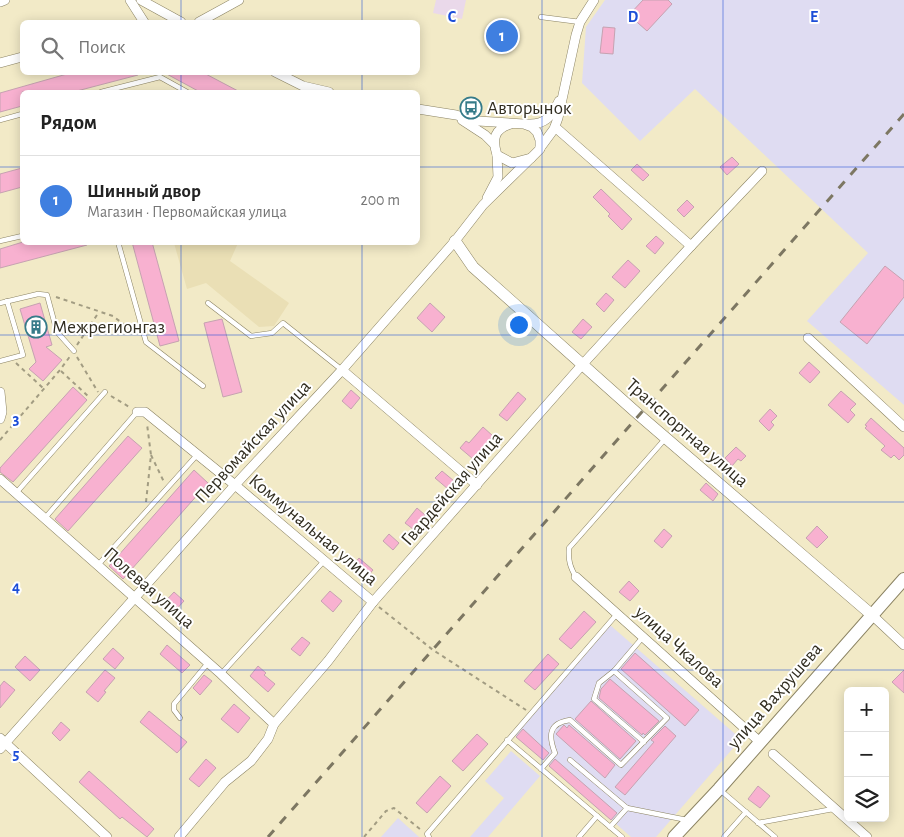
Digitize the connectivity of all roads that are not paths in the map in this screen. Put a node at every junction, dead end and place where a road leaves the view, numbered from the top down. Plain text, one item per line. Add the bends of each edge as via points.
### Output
1 (5, 0) edge
2 (130, 0) edge
3 (141, 0) edge
4 (594, 0) edge
5 (237, 1) edge
6 (0, 2) edge
7 (541, 17) dead end
8 (143, 20) edge
9 (177, 20) edge
10 (203, 20) edge
11 (580, 22) junction
12 (20, 58) edge
13 (0, 63) edge
14 (159, 75) edge
15 (280, 75) edge
16 (566, 82) junction
17 (301, 89) edge
18 (108, 90) edge
19 (184, 90) edge
20 (420, 109) edge
21 (20, 115) edge
22 (456, 115) junction
23 (0, 120) edge
24 (511, 124) junction
25 (524, 124) junction
26 (555, 127) junction
27 (494, 144) junction
28 (540, 149) junction
29 (497, 155) junction
30 (531, 158) junction
31 (762, 171) dead end
32 (483, 205) junction
33 (20, 236) edge
34 (0, 241) edge
35 (455, 241) junction
36 (119, 245) edge
37 (691, 246) junction
38 (8, 301) junction
39 (0, 303) edge
40 (208, 304) dead end
41 (808, 338) dead end
42 (74, 351) road end
43 (0, 361) edge
44 (582, 365) junction
45 (342, 370) junction
46 (204, 386) dead end
47 (0, 392) edge
48 (105, 392) road end
49 (141, 412) joint
50 (0, 419) edge
51 (904, 427) edge
52 (666, 438) junction
53 (198, 455) junction
54 (0, 479) edge
55 (235, 485) junction
56 (477, 485) junction
57 (16, 493) junction
58 (45, 518) junction
59 (324, 562) junction
60 (98, 565) junction
61 (576, 577) joint
62 (904, 580) edge
63 (134, 598) junction
64 (373, 602) junction
65 (617, 614) junction
66 (872, 615) junction
67 (644, 637) junction
68 (904, 645) edge
69 (208, 663) junction
70 (614, 671) junction
71 (221, 674) junction
72 (180, 718) dead end
73 (274, 724) junction
74 (507, 740) junction
75 (644, 742) junction
76 (760, 742) junction
77 (2, 743) edge
78 (773, 754) dead end
79 (570, 760) dead end
80 (541, 769) junction
81 (719, 789) junction
82 (627, 808) junction
83 (835, 808) junction
84 (746, 812) junction
85 (597, 816) junction
86 (689, 821) junction
87 (758, 823) junction
88 (610, 827) junction
89 (428, 836) edge
90 (773, 836) edge
91 (107, 837) edge
92 (179, 837) edge
93 (579, 837) edge
94 (622, 837) edge
95 (674, 837) edge
96 (724, 837) edge
97 (867, 837) edge

1 - 6 street
2 - 8 street
3 - 9 street
4 - 11 street
5 - 10 street
7 - 11 lane
11 - 16 street
12 - 13 street
14 - 18 lane
14 - 19 lane
15 - 17 street
16 - 25 street via 550,117 536,125
16 - 26 street
20 - 22 street
21 - 23 lane
22 - 24 street
22 - 27 street
24 - 25 street
24 - 27 street via 502,127 494,138
25 - 28 street via 537,132
26 - 28 street
26 - 37 street
27 - 29 street
28 - 30 street
29 - 30 street via 512,163
29 - 32 street via 498,176
30 - 32 street, Первомайская улица
31 - 37 street, Гвардейская улица
32 - 35 street, Первомайская улица
33 - 34 lane
35 - 44 street, Транспортная улица via 473,267
35 - 45 street, Первомайская улица
36 - 46 lane via 146,342
37 - 44 street, Гвардейская улица
38 - 39 lane
38 - 42 lane via 47,294 57,332
38 - 43 lane via 23,355
40 - 45 lane via 251,336 272,332 283,323
41 - 51 street
44 - 52 street, Транспортная улица
44 - 56 street, Гвардейская улица
45 - 55 street, Первомайская улица
45 - 56 street
47 - 50 street
48 - 57 lane
49 - 53 street, Коммунальная улица
49 - 58 lane
52 - 61 lane via 570,548 570,568
52 - 66 street, Транспортная улица
53 - 55 street, Коммунальная улица
53 - 60 lane
54 - 57 street, Полевая улица
55 - 59 street, Коммунальная улица
55 - 63 street, Первомайская улица
56 - 64 street, Гвардейская улица
57 - 58 street, Полевая улица
58 - 60 street, Полевая улица
59 - 64 street, Коммунальная улица
59 - 71 lane
60 - 63 street, Полевая улица
61 - 65 street, улица Чкалова
62 - 66 main road, улица Вахрушева
63 - 69 street, Полевая улица
63 - 77 street, Первомайская улица
64 - 73 street, Гвардейская улица
65 - 67 street, улица Чкалова
65 - 74 lane
66 - 68 street, Транспортная улица
66 - 76 main road, улица Вахрушева
67 - 70 lane
67 - 76 street, улица Чкалова
69 - 71 street, Полевая улица
69 - 72 lane via 176,700 174,710
70 - 75 lane via 599,683 594,699
70 - 75 lane via 667,718
71 - 73 street, Полевая улица
73 - 92 street, Гвардейская улица via 268,739 251,762 227,780
74 - 80 lane
74 - 89 lane
75 - 80 lane via 621,765 570,720 561,722 552,730 550,740 555,753
76 - 81 main road, улица Вахрушева
77 - 91 street
78 - 83 street
79 - 82 lane
80 - 85 lane
81 - 84 lane
81 - 86 main road, улица Вахрушева
82 - 86 lane
82 - 88 lane
83 - 87 lane
83 - 97 street
84 - 87 lane
84 - 96 lane
85 - 88 lane
85 - 93 lane
86 - 95 main road, улица Вахрушева
87 - 90 lane
88 - 94 lane

